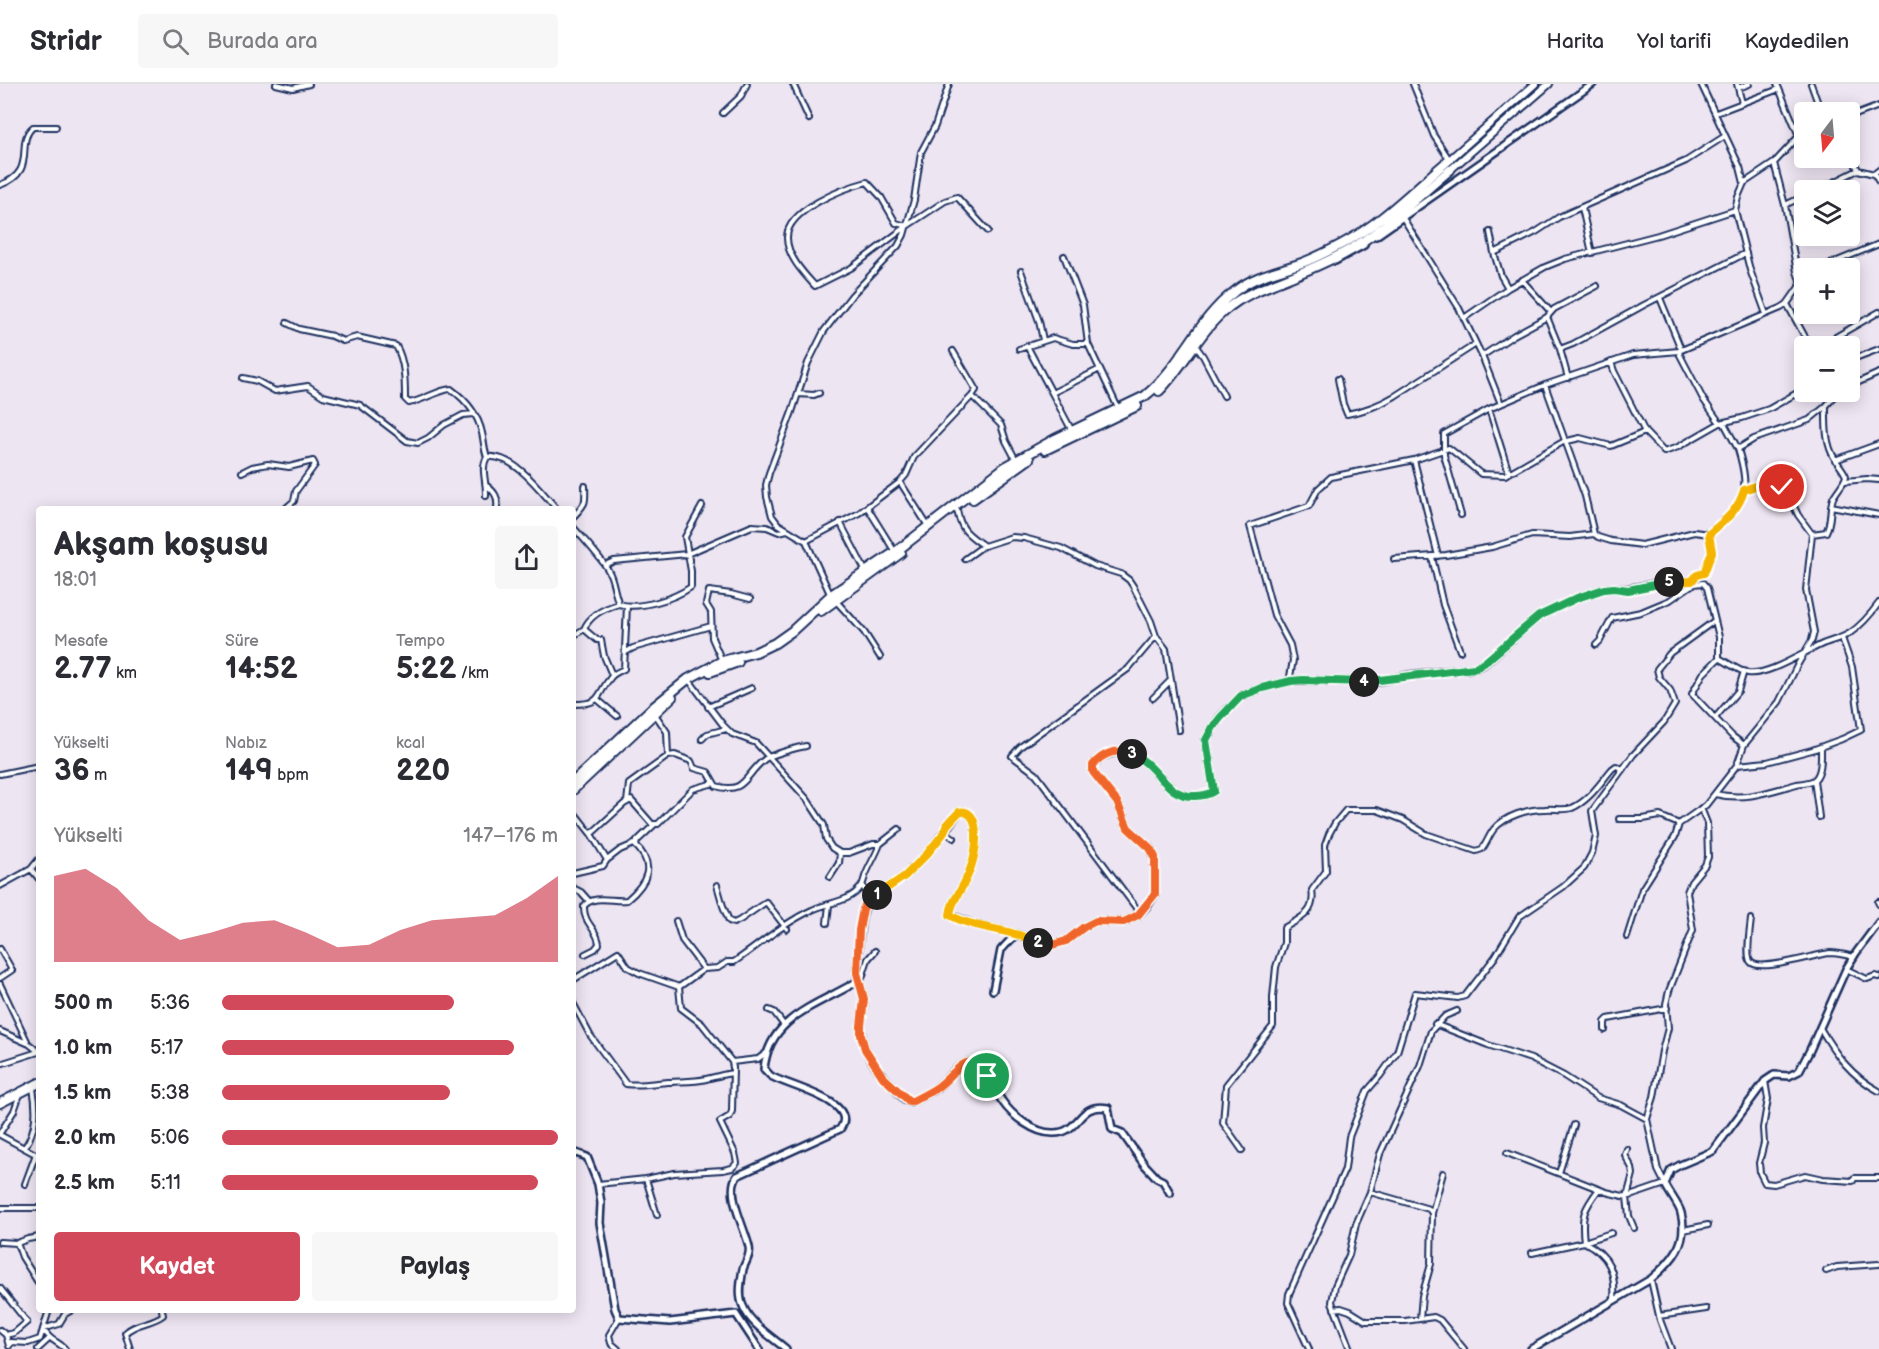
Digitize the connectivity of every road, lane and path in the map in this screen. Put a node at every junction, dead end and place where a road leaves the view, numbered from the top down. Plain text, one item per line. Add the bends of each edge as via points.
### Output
1 (276, 84) edge
2 (309, 84) edge
3 (747, 84) edge
4 (793, 84) edge
5 (949, 84) edge
6 (1413, 84) edge
7 (1535, 84) edge
8 (1549, 84) edge
9 (1593, 84) edge
10 (1701, 84) edge
11 (1749, 84) edge
12 (1811, 84) edge
13 (1738, 86) edge
14 (1778, 86) edge
15 (1817, 102) edge
16 (1742, 103) junction
17 (1879, 106) edge
18 (723, 113) dead end
19 (1716, 113) junction
20 (1860, 113) edge
21 (809, 119) dead end
22 (1794, 124) edge
23 (56, 127) dead end
24 (1725, 136) junction
25 (1794, 141) edge
26 (1449, 160) junction
27 (1774, 163) junction
28 (1450, 170) joint
29 (1858, 170) joint
30 (1879, 170) edge
31 (1874, 174) junction
32 (1838, 180) edge
33 (1879, 182) edge
34 (1744, 183) junction
35 (0, 186) edge
36 (1794, 201) edge
37 (1785, 205) junction
38 (1582, 208) junction
39 (1736, 210) junction
40 (1403, 218) junction
41 (907, 226) junction
42 (988, 231) dead end
43 (1490, 232) dead end
44 (1879, 244) edge
45 (1494, 253) junction
46 (1592, 253) junction
47 (1746, 253) junction
48 (1065, 256) dead end
49 (1794, 258) edge
50 (1845, 258) edge
51 (1325, 262) junction
52 (1021, 271) dead end
53 (1522, 280) junction
54 (1597, 286) dead end
55 (1508, 288) junction
56 (1794, 294) edge
57 (1660, 298) junction
58 (1787, 304) junction
59 (1550, 311) junction
60 (1879, 312) edge
61 (1766, 314) junction
62 (1547, 317) junction
63 (1464, 318) junction
64 (287, 323) dead end
65 (1805, 336) edge
66 (1837, 336) edge
67 (1043, 340) junction
68 (1088, 344) junction
69 (1195, 345) junction
70 (1476, 345) junction
71 (1027, 346) junction
72 (1019, 349) dead end
73 (1560, 349) junction
74 (1879, 349) edge
75 (1680, 350) junction
76 (952, 351) dead end
77 (1482, 356) junction
78 (1860, 356) edge
79 (1611, 362) junction
80 (1098, 370) junction
81 (1879, 373) edge
82 (243, 378) dead end
83 (1568, 378) junction
84 (1338, 379) dead end
85 (1860, 382) edge
86 (1545, 385) junction
87 (819, 393) dead end
88 (1052, 393) junction
89 (798, 394) junction
90 (1794, 395) edge
91 (972, 396) junction
92 (1224, 396) dead end
93 (1829, 402) edge
94 (1501, 404) junction
95 (1826, 406) junction
96 (1118, 409) junction
97 (1489, 409) junction
98 (475, 414) junction
99 (1720, 423) junction
100 (1072, 431) junction
101 (1645, 432) junction
102 (1566, 441) junction
103 (1879, 444) edge
104 (1738, 449) junction
105 (1444, 450) junction
106 (487, 457) junction
107 (1017, 460) junction
108 (1414, 460) junction
109 (1835, 460) junction
110 (242, 472) dead end
111 (1509, 473) junction
112 (1879, 480) edge
113 (900, 482) junction
114 (1844, 482) junction
115 (487, 485) junction
116 (585, 486) dead end
117 (1744, 490) junction
118 (486, 496) dead end
119 (288, 506) edge
120 (497, 506) edge
121 (554, 506) edge
122 (702, 506) dead end
123 (1831, 506) junction
124 (867, 507) junction
125 (957, 510) junction
126 (576, 515) edge
127 (1461, 515) dead end
128 (1879, 515) edge
129 (840, 522) junction
130 (928, 526) junction
131 (788, 530) junction
132 (576, 531) edge
133 (1594, 534) junction
134 (1709, 534) junction
135 (1812, 534) junction
136 (806, 541) junction
137 (984, 546) junction
138 (895, 552) junction
139 (687, 554) junction
140 (1438, 556) junction
141 (1432, 557) junction
142 (965, 559) dead end
143 (1394, 559) dead end
144 (605, 565) junction
145 (866, 571) junction
146 (1693, 583) junction
147 (833, 597) junction
148 (750, 599) dead end
149 (1879, 603) edge
150 (619, 604) junction
151 (627, 606) junction
152 (1714, 621) junction
153 (864, 625) dead end
154 (711, 626) junction
155 (584, 629) junction
156 (864, 632) junction
157 (576, 634) edge
158 (1156, 636) junction
159 (1842, 638) junction
160 (1596, 645) dead end
161 (1460, 651) dead end
162 (1805, 652) junction
163 (625, 653) junction
164 (880, 657) dead end
165 (1719, 658) junction
166 (722, 661) junction
167 (1744, 671) junction
168 (612, 675) junction
169 (689, 681) junction
170 (1170, 681) junction
171 (1288, 682) junction
172 (752, 687) dead end
173 (1152, 698) dead end
174 (597, 699) junction
175 (576, 704) edge
176 (708, 707) junction
177 (653, 711) junction
178 (617, 716) dead end
179 (1715, 718) junction
180 (726, 729) junction
181 (1179, 730) dead end
182 (702, 739) dead end
183 (1744, 745) junction
184 (806, 746) dead end
185 (1821, 747) junction
186 (668, 756) junction
187 (768, 757) junction
188 (1737, 765) junction
189 (36, 767) edge
190 (1623, 769) junction
191 (0, 774) edge
192 (576, 779) edge
193 (1814, 780) junction
194 (714, 783) junction
195 (576, 787) edge
196 (1715, 794) junction
197 (627, 802) junction
198 (1701, 808) junction
199 (576, 815) edge
200 (1819, 817) dead end
201 (1619, 819) dead end
202 (655, 824) junction
203 (1679, 824) junction
204 (899, 829) dead end
205 (591, 834) junction
206 (943, 834) junction
207 (954, 837) dead end
208 (879, 844) junction
209 (636, 846) junction
210 (840, 853) junction
211 (607, 860) junction
212 (36, 863) edge
213 (31, 869) junction
214 (576, 872) edge
215 (36, 875) edge
216 (830, 877) dead end
217 (717, 885) dead end
218 (0, 886) edge
219 (863, 886) junction
220 (576, 890) edge
221 (869, 898) junction
222 (589, 901) junction
223 (829, 905) junction
224 (1140, 914) junction
225 (1751, 920) dead end
226 (676, 921) dead end
227 (1879, 922) edge
228 (827, 923) dead end
229 (786, 927) junction
230 (1016, 934) junction
231 (1626, 937) dead end
232 (0, 949) edge
233 (875, 951) dead end
234 (585, 954) dead end
235 (1854, 957) junction
236 (704, 969) junction
237 (1846, 969) junction
238 (1879, 977) edge
239 (0, 978) edge
240 (576, 978) edge
241 (858, 981) junction
242 (0, 984) edge
243 (679, 987) junction
244 (993, 990) dead end
245 (1667, 1008) junction
246 (576, 1009) edge
247 (769, 1010) dead end
248 (1457, 1011) dead end
249 (783, 1024) junction
250 (1435, 1024) junction
251 (1820, 1028) junction
252 (1605, 1030) dead end
253 (0, 1031) edge
254 (28, 1043) junction
255 (36, 1050) edge
256 (36, 1053) edge
257 (766, 1053) junction
258 (732, 1062) junction
259 (0, 1064) edge
260 (733, 1073) junction
261 (1765, 1081) junction
262 (36, 1088) edge
263 (1879, 1091) edge
264 (19, 1096) junction
265 (0, 1103) edge
266 (0, 1109) edge
267 (1647, 1119) junction
268 (1574, 1125) dead end
269 (0, 1134) edge
270 (25, 1147) junction
271 (1627, 1149) dead end
272 (1242, 1150) dead end
273 (576, 1153) edge
274 (36, 1154) edge
275 (1507, 1154) dead end
276 (36, 1157) edge
277 (1443, 1173) dead end
278 (1558, 1173) junction
279 (1879, 1178) edge
280 (646, 1179) junction
281 (25, 1184) dead end
282 (598, 1184) junction
283 (1665, 1184) junction
284 (1599, 1189) junction
285 (1371, 1192) junction
286 (1170, 1193) dead end
287 (1627, 1197) junction
288 (0, 1208) edge
289 (36, 1208) edge
290 (1432, 1214) junction
291 (657, 1215) dead end
292 (1708, 1226) dead end
293 (1634, 1228) dead end
294 (1682, 1231) junction
295 (1611, 1233) dead end
296 (36, 1238) edge
297 (0, 1242) edge
298 (1584, 1242) junction
299 (16, 1243) junction
300 (1532, 1253) dead end
301 (1879, 1264) edge
302 (1826, 1271) dead end
303 (36, 1279) edge
304 (1651, 1279) junction
305 (0, 1288) edge
306 (1614, 1300) junction
307 (1706, 1308) dead end
308 (1334, 1309) junction
309 (49, 1313) edge
310 (67, 1313) edge
311 (163, 1313) edge
312 (1659, 1316) junction
313 (619, 1318) junction
314 (1420, 1319) junction
315 (0, 1330) edge
316 (43, 1331) junction
317 (6, 1335) junction
318 (50, 1338) junction
319 (38, 1349) edge
320 (65, 1349) edge
321 (130, 1349) edge
322 (618, 1349) edge
323 (759, 1349) edge
324 (786, 1349) edge
325 (1309, 1349) edge
326 (1350, 1349) edge
327 (1464, 1349) edge
328 (1531, 1349) edge
329 (1671, 1349) edge

1 - 2 street via 293,88
3 - 18 street via 741,96
4 - 21 street
5 - 41 street via 935,126 921,152
6 - 26 street via 1434,136
7 - 26 main road
8 - 28 main road
9 - 40 street
10 - 19 street
11 - 13 street
12 - 15 street
13 - 16 street
14 - 16 street
14 - 22 street
16 - 19 street
17 - 20 street
19 - 24 street
23 - 35 street via 33,127 28,131 26,161 20,172
24 - 34 street
24 - 38 street via 1686,162
25 - 27 street
26 - 96 highway via 1361,233 1314,258 1260,277 1234,291 1209,316 1156,387
27 - 34 street
27 - 37 street
28 - 51 highway via 1362,243
29 - 31 street
29 - 32 street
30 - 31 street
31 - 33 street
34 - 39 street
36 - 37 street
37 - 49 street
38 - 45 street
38 - 46 street
39 - 46 street
39 - 47 street
40 - 51 street via 1349,254
40 - 63 street
41 - 41 street via 851,268 815,286 791,256 786,238 791,223 814,204 867,182 896,223
41 - 42 street via 957,196
41 - 89 street via 898,246 824,331
43 - 45 street
44 - 50 street
45 - 55 street
46 - 53 street via 1565,259
47 - 57 street
47 - 61 street
48 - 68 street via 1083,305
51 - 69 highway via 1239,300 1215,319
52 - 67 street
53 - 55 street
53 - 59 street
54 - 59 street
55 - 63 street
56 - 58 street
57 - 73 street
57 - 75 street
58 - 61 street
58 - 65 street
59 - 62 street
60 - 66 street
61 - 75 street
62 - 73 street
62 - 77 street
63 - 70 street
64 - 98 street via 343,341 357,337 396,346 401,355 405,399 409,403 451,389
67 - 68 street
67 - 71 street
68 - 80 street
69 - 92 street
69 - 125 highway via 1167,382 1146,400 1038,453
70 - 77 street
70 - 84 street via 1395,396 1347,414
71 - 72 street
71 - 88 street
73 - 83 street
74 - 78 street
75 - 79 street via 1633,355
75 - 99 street via 1703,399
76 - 91 street via 976,390
77 - 94 street
79 - 83 street
79 - 101 street
80 - 88 street
80 - 96 street
81 - 85 street
82 - 98 street via 274,391 308,386 323,396 360,405 407,441 418,443 463,415
83 - 86 street
86 - 94 street
86 - 102 street
87 - 89 street
88 - 100 street
89 - 131 street via 766,485 772,516
90 - 99 street via 1763,412
91 - 107 street via 1000,425
91 - 113 street via 914,457
93 - 95 street
94 - 97 street
95 - 104 street via 1809,420 1754,439
95 - 109 street via 1826,428
96 - 100 highway
97 - 105 street via 1444,434
97 - 111 street
98 - 106 street
99 - 101 street via 1664,452
99 - 104 street via 1724,423
100 - 107 highway
101 - 102 street via 1611,446 1581,438
102 - 111 street
102 - 133 street
103 - 109 street
104 - 117 street
105 - 108 street
105 - 111 street via 1449,448 1480,474
105 - 127 street
106 - 115 street via 483,468
106 - 121 street via 508,462 522,471
107 - 130 highway
108 - 140 street
108 - 171 street via 1331,477 1318,489 1309,506 1250,526 1274,615 1290,645 1293,660
109 - 114 street via 1844,471
110 - 119 street via 268,464 289,467 313,461 315,465
112 - 114 street
113 - 124 street
113 - 130 street
114 - 123 street
115 - 118 street
115 - 120 street via 498,498
116 - 126 street via 583,509
117 - 134 street via 1736,510
117 - 135 street via 1764,483 1782,487
122 - 139 street via 685,537
123 - 128 street
123 - 135 street via 1826,532
124 - 129 street
124 - 138 street
125 - 137 street via 963,530
125 - 147 highway via 891,561
129 - 136 street
129 - 145 street
130 - 138 highway
131 - 136 street
131 - 139 street via 752,526
132 - 144 street
133 - 134 street via 1611,541 1642,545 1694,532
133 - 140 street via 1532,535
134 - 146 street via 1712,552 1704,573 1697,575
135 - 162 street via 1806,590 1814,632
136 - 147 street
137 - 142 street
137 - 158 street via 1012,537 1024,538 1061,548 1121,574 1134,586
138 - 145 highway
139 - 144 street via 624,559
139 - 151 street via 691,587 655,603
140 - 141 street
141 - 143 street
141 - 161 street via 1443,605
144 - 150 street
145 - 147 highway
146 - 152 street via 1703,583 1707,588
146 - 160 street via 1670,600 1612,618
146 - 171 street via 1604,589 1577,598 1539,616 1474,668 1374,682
147 - 156 street
147 - 166 highway via 775,643
147 - 169 highway via 796,634 769,651
148 - 154 street via 709,591 706,604 711,612
149 - 159 street
150 - 151 street
150 - 155 street via 588,620
151 - 163 street
152 - 165 street
152 - 190 street via 1670,653 1658,669 1675,704
153 - 156 street
154 - 163 street
154 - 166 street
155 - 157 street
155 - 168 street via 601,640
156 - 164 street
158 - 170 street via 1166,649
158 - 224 street via 1128,669 1012,756 1036,774
159 - 162 street
159 - 185 street via 1852,667 1861,730
162 - 167 street via 1762,671
162 - 183 street via 1779,702
163 - 168 street via 624,669
165 - 167 street
165 - 179 street via 1703,674 1692,694
166 - 169 highway
167 - 179 street via 1738,691
168 - 174 street
169 - 176 street
169 - 177 highway
170 - 173 street
170 - 181 street
171 - 224 street via 1241,696 1213,727 1206,740 1214,791 1208,795 1183,796 1173,791 1143,760 1126,752 1100,757 1093,765 1093,772 1117,802 1128,828 1155,857 1155,894
172 - 176 street
174 - 175 street
174 - 178 street
176 - 180 street
177 - 186 street via 667,732
177 - 192 highway
177 - 195 highway
179 - 183 street
180 - 182 street
180 - 187 street via 756,743
183 - 188 street
184 - 187 street
185 - 188 street via 1767,762
185 - 193 street via 1821,763
186 - 194 street via 691,761 694,768 708,772
186 - 197 street via 628,784
187 - 194 street via 733,790
187 - 210 street via 807,799 824,825 826,839
188 - 196 street
189 - 191 street
190 - 272 street via 1612,769 1574,807 1537,809 1503,822 1482,849 1476,850 1425,834 1377,810 1346,810 1329,834 1326,871 1312,890 1314,900 1310,909 1284,928 1284,943 1276,967 1273,1026 1226,1085 1223,1123
190 - 325 street via 1592,811 1596,836 1584,868 1519,916 1495,957 1465,996 1414,993 1397,1052 1367,1091 1349,1137 1345,1169 1289,1294 1288,1304
193 - 196 street via 1767,794 1731,798
193 - 200 street
194 - 202 street via 693,789
196 - 198 street
197 - 202 street via 631,800
197 - 205 street
198 - 203 street
198 - 245 street via 1707,823 1708,857 1688,892 1693,930
199 - 205 street
201 - 203 street via 1660,816
202 - 209 street
203 - 231 street via 1642,889
204 - 208 street
205 - 211 street
206 - 207 street
206 - 221 street via 905,876
206 - 230 street via 959,812 970,814 975,821 976,846 969,874 950,915
208 - 210 street
208 - 219 street
209 - 211 street via 620,850
209 - 222 street via 649,871 632,895 620,901
210 - 216 street
211 - 214 street via 603,866
212 - 213 street
213 - 215 street
213 - 218 street
217 - 229 street via 729,921 740,920 766,902
219 - 221 street
219 - 223 street
220 - 222 street
221 - 241 street via 859,930
222 - 234 street via 584,913 599,944
223 - 228 street
223 - 229 street via 813,909
224 - 230 street via 1124,922 1096,921 1066,941 1049,946
225 - 235 street via 1749,957 1754,966 1830,953
226 - 236 street via 682,940
227 - 235 street
229 - 236 street via 734,962
230 - 244 street via 1001,950
232 - 239 street via 12,970
233 - 241 street
235 - 237 street
236 - 243 street
237 - 238 street via 1867,979
237 - 251 street
240 - 243 street via 618,952 628,967
241 - 249 street
241 - 286 street via 864,999 861,1026 865,1049 883,1077 907,1100 913,1101 939,1086 968,1062 982,1067 1002,1101 1018,1118 1052,1134 1072,1127 1089,1109 1108,1108 1112,1129 1122,1133
242 - 254 street
243 - 258 street via 681,1008 702,1024
245 - 252 street via 1608,1019
245 - 267 street via 1668,1028
246 - 260 street via 590,1035 626,1083 639,1086 705,1080
247 - 249 street
248 - 250 street
249 - 257 street
250 - 267 street via 1531,1059 1598,1098
250 - 285 street via 1380,1154
251 - 261 street via 1799,1071 1789,1076 1774,1075
251 - 263 street via 1849,1071
253 - 254 street
254 - 255 street
256 - 259 street
257 - 258 street via 758,1059
257 - 324 street via 764,1069 771,1076 831,1102 844,1118 840,1129 734,1180 733,1192 749,1250 740,1288 743,1306 754,1322
258 - 260 street
260 - 280 street via 732,1112 720,1122 737,1159 735,1166
261 - 279 street via 1768,1100 1759,1163 1765,1183 1805,1175 1853,1181
261 - 283 street via 1713,1151 1671,1170
262 - 264 highway
262 - 270 street via 34,1130
264 - 265 highway
264 - 266 highway
264 - 269 street
267 - 283 street via 1658,1170
268 - 278 street
269 - 270 street
270 - 274 street
271 - 287 street via 1625,1155 1633,1174
273 - 282 street via 587,1157
275 - 278 street
276 - 281 street
277 - 290 street
278 - 284 street
280 - 282 street
280 - 291 street
282 - 313 street via 600,1223
283 - 287 street
283 - 294 street via 1681,1211
284 - 287 street
284 - 298 street via 1587,1204 1581,1222
285 - 290 street via 1429,1209
285 - 308 street via 1335,1286
287 - 293 street
288 - 289 street
290 - 314 street via 1431,1264
292 - 294 street
294 - 304 street via 1678,1251
295 - 298 street
296 - 299 street
297 - 299 street
298 - 300 street
298 - 306 street via 1596,1248 1612,1270
299 - 303 street
301 - 302 street
304 - 306 street
304 - 312 street
305 - 317 street via 27,1322
306 - 328 street
307 - 312 street
308 - 314 street via 1350,1311 1366,1321
308 - 326 street
309 - 316 street
310 - 316 street via 59,1324
311 - 321 street via 125,1333
312 - 329 street
313 - 322 street via 609,1335
313 - 323 street via 670,1322 736,1314
314 - 327 street via 1440,1320
315 - 317 street
316 - 317 street via 40,1339 11,1342 9,1346
316 - 318 street
318 - 319 street
318 - 320 street

